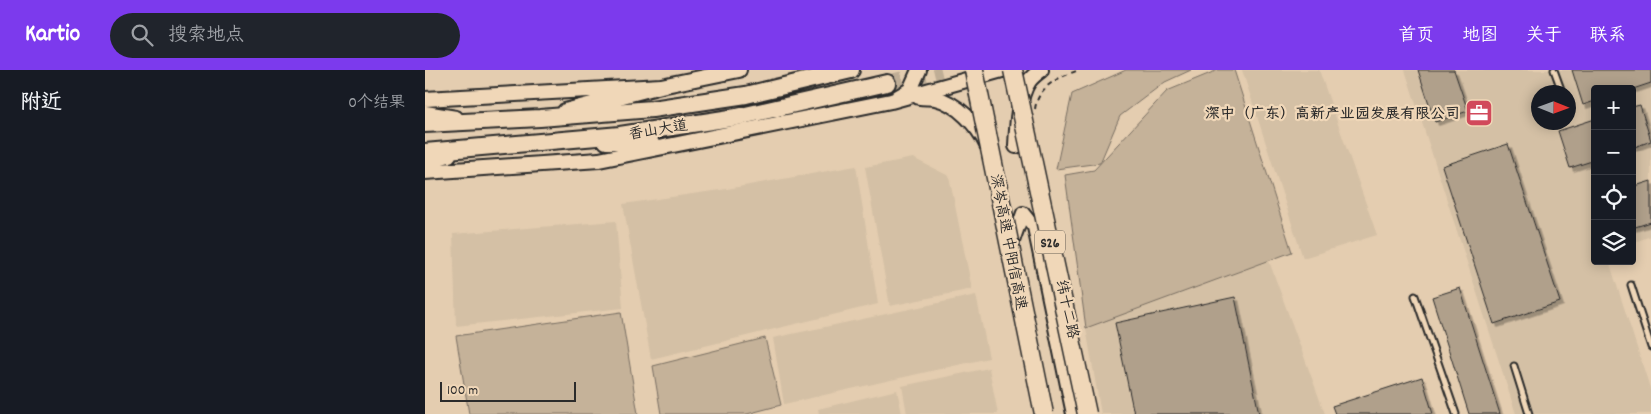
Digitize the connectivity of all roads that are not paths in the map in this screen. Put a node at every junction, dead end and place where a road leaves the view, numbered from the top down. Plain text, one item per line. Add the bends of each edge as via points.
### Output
1 (739, 70) edge
2 (851, 70) edge
3 (919, 70) edge
4 (974, 70) edge
5 (1002, 70) edge
6 (1013, 70) edge
7 (1041, 70) edge
8 (1554, 70) edge
9 (887, 83) tunnel mouth
10 (1559, 85) edge
11 (661, 86) junction
12 (908, 97) junction
13 (425, 99) edge
14 (891, 101) junction
15 (425, 114) edge
16 (540, 118) junction
17 (479, 121) junction
18 (425, 124) edge
19 (543, 142) junction
20 (679, 144) junction
21 (1016, 146) dead end
22 (482, 148) junction
23 (425, 152) edge
24 (425, 161) edge
25 (995, 165) dead end
26 (425, 172) edge
27 (1631, 285) dead end
28 (1415, 296) dead end
29 (1651, 347) edge
30 (1514, 366) dead end
31 (1044, 414) edge
32 (1048, 414) edge
33 (1073, 414) edge
34 (1087, 414) edge
35 (1455, 414) edge
36 (1529, 414) edge

1 - 11 main road
2 - 16 highway, 香山大道 via 746,95 652,109
3 - 14 main road via 910,90
4 - 31 highway, 深岑高速 中阳信高速, bridge
5 - 12 main road
6 - 34 highway, S26, bridge
7 - 21 main road via 1029,81 1023,96
8 - 10 lane
9 - 19 highway, 香山大道 via 737,117 620,135
11 - 13 main road
11 - 16 main road
12 - 14 main road
12 - 25 main road via 936,98 952,106 972,122
14 - 20 main road
15 - 17 main road
16 - 17 highway, 香山大道
17 - 18 highway, 香山大道
19 - 20 main road
19 - 22 highway, 香山大道
20 - 26 main road via 599,160
22 - 23 highway, 香山大道
22 - 24 main road
27 - 29 lane
28 - 35 lane
30 - 36 lane
32 - 33 street, 纬十二路 via 1012,244 1023,213 1034,227

